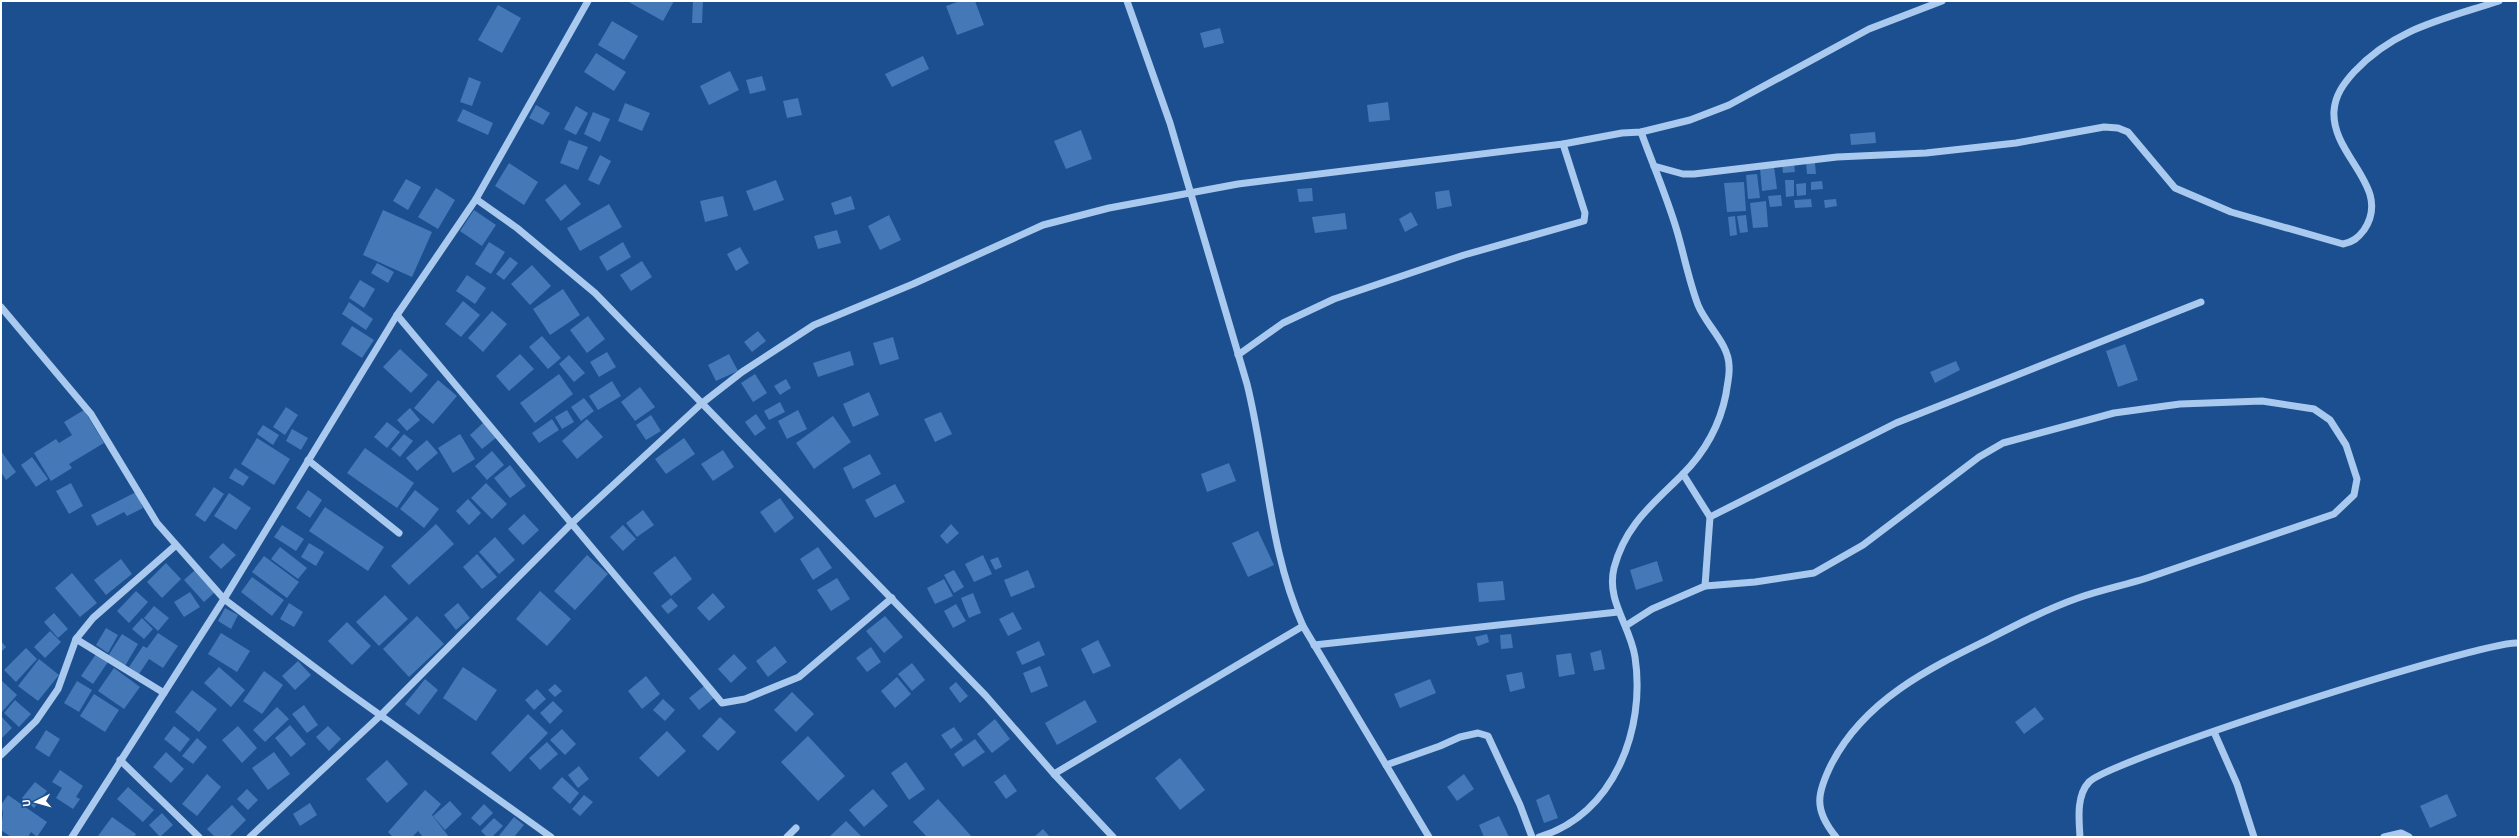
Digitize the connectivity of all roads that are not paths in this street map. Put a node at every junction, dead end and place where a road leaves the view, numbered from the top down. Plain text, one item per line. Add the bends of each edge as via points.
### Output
1 (588, 1) edge
2 (1127, 1) edge
3 (1942, 1) edge
4 (2499, 1) edge
5 (1641, 132) junction
6 (1563, 144) junction
7 (1654, 166) junction
8 (1190, 193) junction
9 (476, 199) junction
10 (2201, 302) dead end
11 (1, 306) edge
12 (397, 315) junction
13 (1238, 355) junction
14 (701, 404) junction
15 (308, 460) junction
16 (1683, 474) junction
17 (1710, 517) junction
18 (572, 523) junction
19 (399, 533) dead end
20 (175, 546) junction
21 (1705, 586) junction
22 (892, 598) junction
23 (224, 599) junction
24 (1618, 612) junction
25 (1627, 625) junction
26 (1303, 626) junction
27 (76, 639) junction
28 (2518, 643) edge
29 (1314, 645) junction
30 (164, 693) junction
31 (381, 715) junction
32 (2214, 732) junction
33 (1, 756) edge
34 (120, 760) junction
35 (1386, 765) junction
36 (1054, 774) junction
37 (796, 828) dead end
38 (256, 836) edge
39 (72, 837) edge
40 (199, 837) edge
41 (551, 837) edge
42 (788, 837) edge
43 (1113, 837) edge
44 (1429, 837) edge
45 (1532, 837) edge
46 (1539, 837) edge
47 (1836, 837) edge
48 (2080, 837) edge
49 (2254, 837) edge
50 (2384, 837) edge
51 (2409, 837) edge

1 - 9 street
2 - 8 street via 1170,123
3 - 5 street via 1869,29 1714,112
4 - 7 street via 2402,34 2368,58 2340,90 2334,111 2334,123 2341,143 2370,194 2373,208 2370,221 2361,235 2352,242 2343,244 2231,212 2175,188 2143,147 2128,132 2118,128 1934,152 1837,157 1694,174 1683,174
5 - 6 street via 1622,132
5 - 7 street
6 - 8 street via 1238,184
6 - 13 street via 1585,212 1584,220 1464,255 1334,299 1283,323
7 - 16 street via 1668,200 1699,306 1726,351 1730,367 1723,407 1713,434
8 - 13 street
8 - 14 street via 1109,208 1043,225 988,248 913,284 814,325 742,372
9 - 12 street
9 - 14 street via 517,228 589,288
10 - 17 street via 1896,423
11 - 20 street via 91,414 157,523
12 - 15 street
12 - 18 street
13 - 26 street via 1256,419 1280,557
14 - 18 street
14 - 22 street
15 - 19 street
15 - 23 street
16 - 17 street
16 - 24 street via 1654,500 1622,543 1614,569 1613,583
17 - 21 street
18 - 22 street via 722,703 746,699 799,677
18 - 31 street
20 - 23 street
20 - 27 street via 94,618
21 - 25 street via 1652,609
21 - 47 street via 1814,573 1863,544 1978,457 2003,443 2114,413 2180,404 2262,400 2314,409 2330,420 2346,444 2357,479 2354,495 2334,514 2134,582 2079,598 2033,616 1917,675 1876,706 1838,752 1821,785 1819,792 1822,816
22 - 36 street via 986,696
23 - 30 street
23 - 31 street
24 - 25 street
24 - 29 street
25 - 46 street via 1635,656 1637,681 1631,737 1620,766 1604,793 1581,816 1555,833
26 - 29 street
26 - 36 street
27 - 30 street
27 - 33 street via 58,689 36,721
28 - 32 street via 2435,661
29 - 35 street
30 - 34 street
31 - 38 street
31 - 41 street
32 - 48 street via 2108,771 2089,782 2080,802
32 - 49 street via 2237,784
34 - 39 street
34 - 40 street
35 - 44 street
35 - 45 street via 1460,737 1478,734 1488,736
36 - 43 street
37 - 42 street
50 - 51 street via 2401,833

